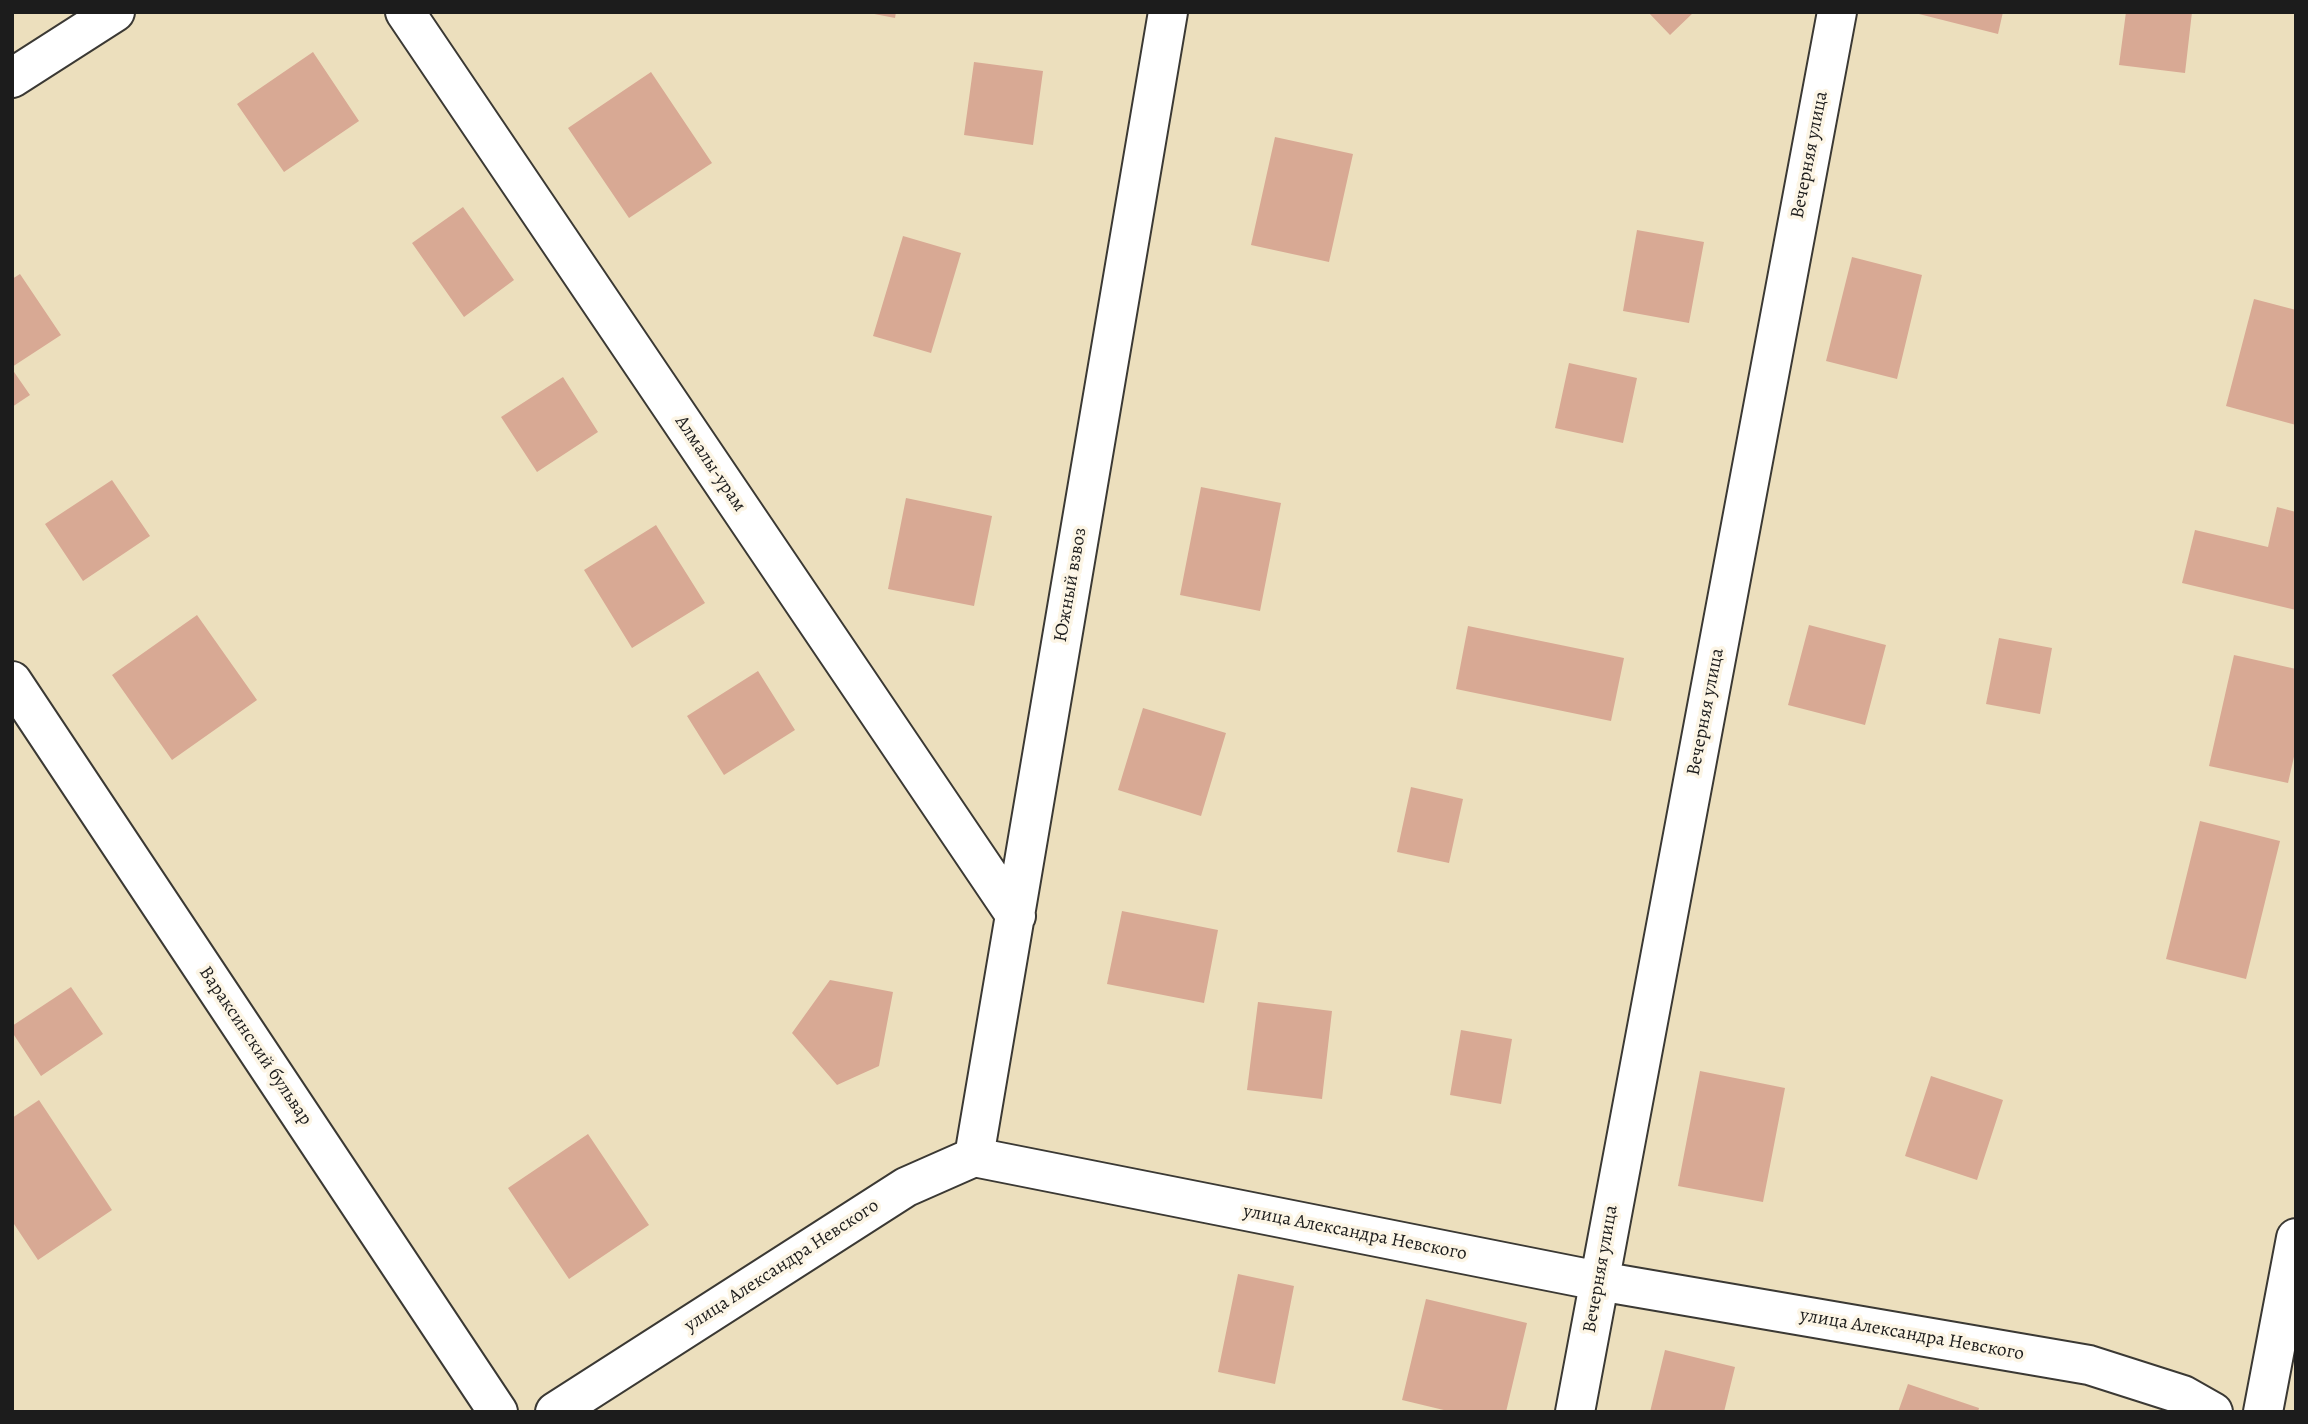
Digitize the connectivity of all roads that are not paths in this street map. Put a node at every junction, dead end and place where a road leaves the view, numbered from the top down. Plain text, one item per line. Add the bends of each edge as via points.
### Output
1 (115, 12) edge
2 (405, 12) edge
3 (1167, 12) edge
4 (1837, 12) edge
5 (12, 78) edge
6 (12, 681) edge
7 (1016, 916) junction
8 (974, 1157) junction
9 (2296, 1237) edge
10 (1598, 1281) junction
11 (498, 1412) edge
12 (555, 1412) edge
13 (1575, 1412) edge
14 (2213, 1412) edge
15 (2263, 1412) edge

1 - 5 street
2 - 7 street, Алмалы-урам
3 - 7 street, Южный взвоз
4 - 10 street, Вечерняя улица
6 - 11 street, Вараксинский бульвар
7 - 8 street, Южный взвоз
8 - 10 street, улица Александра Невского
8 - 12 street, улица Александра Невского via 906,1186
9 - 15 street
10 - 13 street, Вечерняя улица
10 - 14 street, улица Александра Невского via 2089,1365 2183,1395

